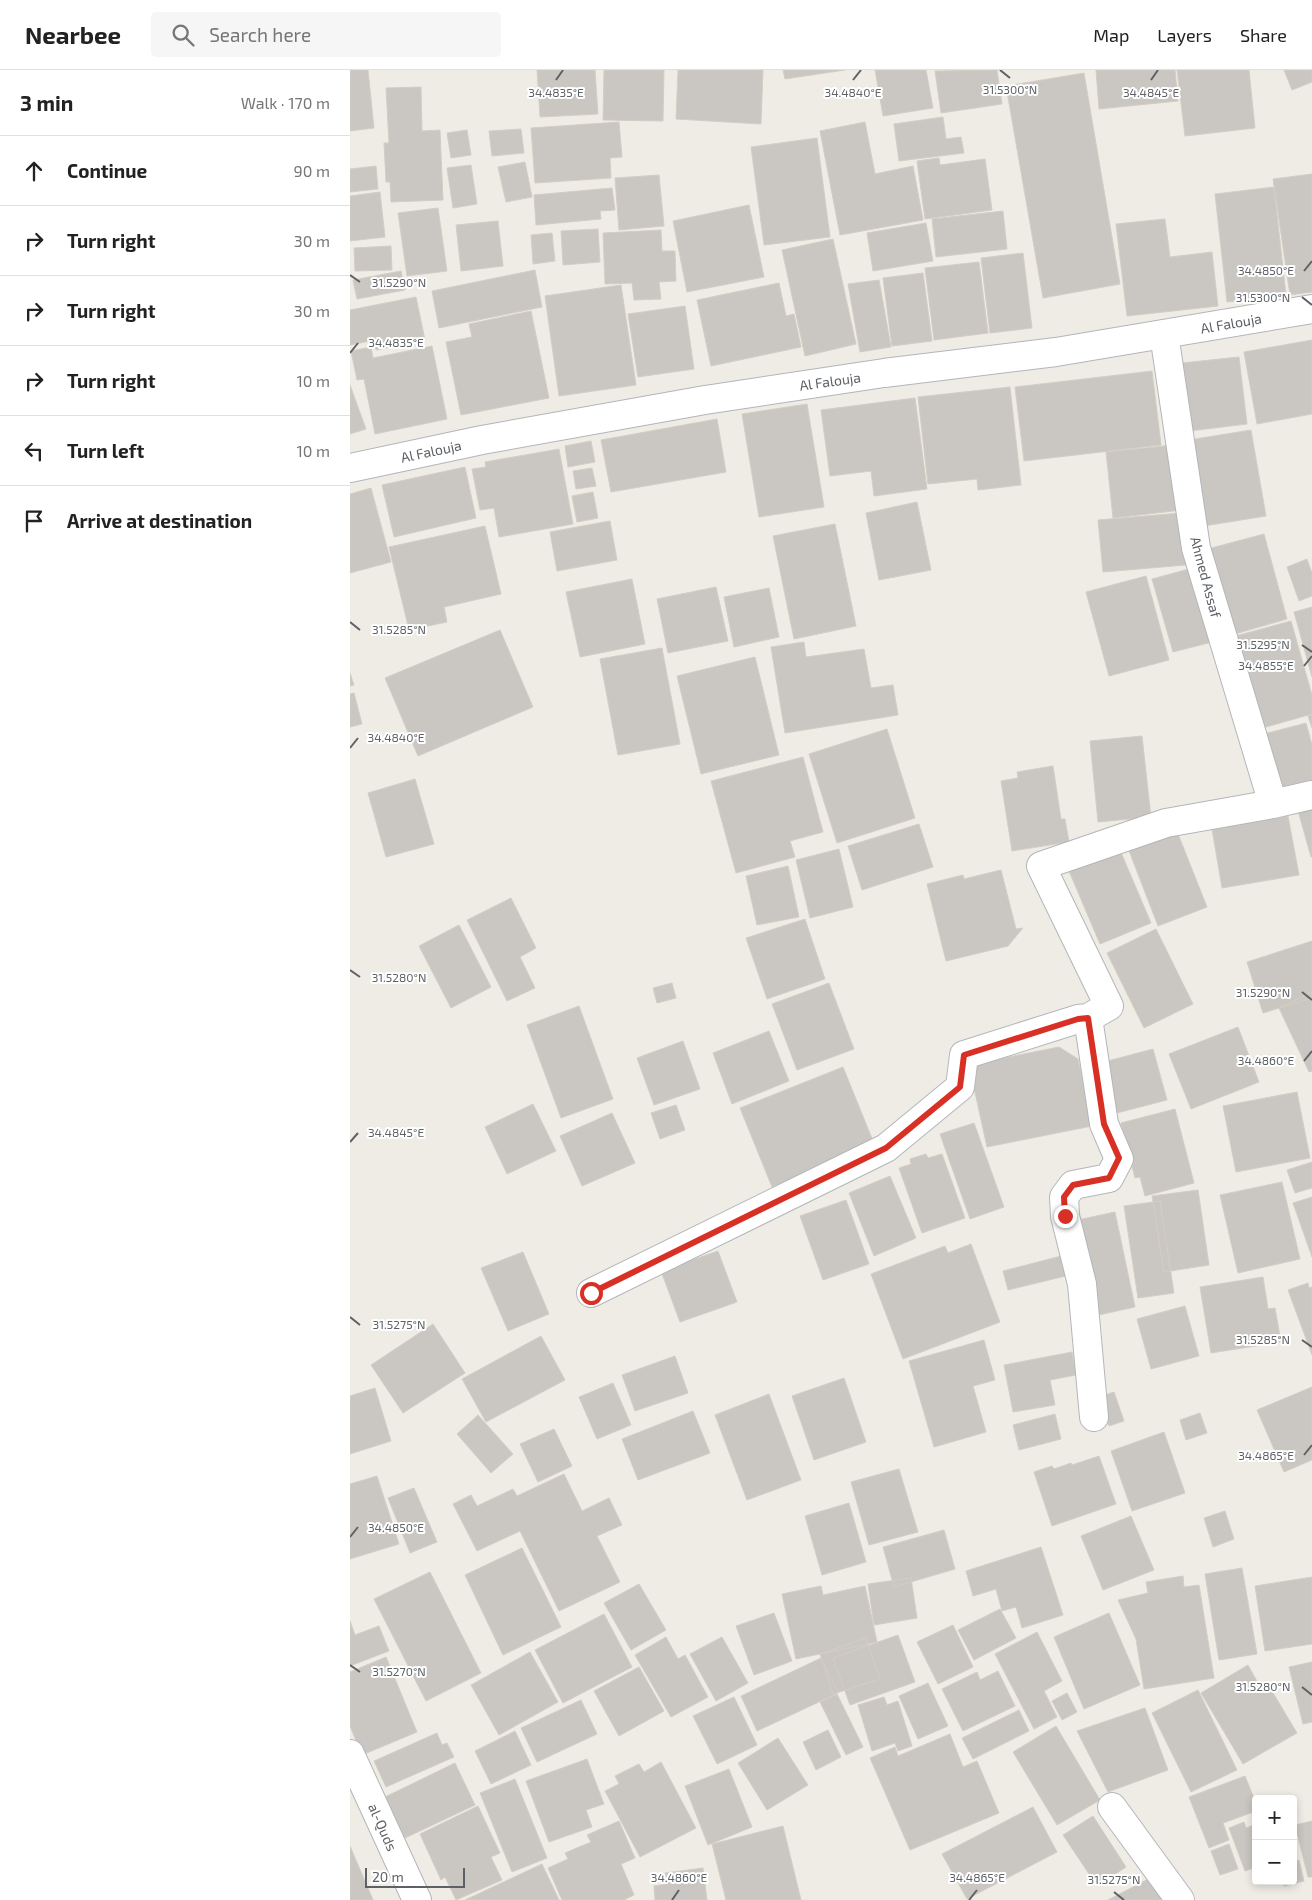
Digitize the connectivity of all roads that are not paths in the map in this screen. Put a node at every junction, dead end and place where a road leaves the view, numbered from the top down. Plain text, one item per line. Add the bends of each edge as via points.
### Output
1 (1312, 309) edge
2 (1164, 334) junction
3 (350, 468) edge
4 (1312, 795) edge
5 (1273, 804) junction
6 (1088, 1018) junction
7 (591, 1293) dead end
8 (1094, 1417) dead end
9 (350, 1754) edge
10 (1112, 1807) dead end
11 (417, 1900) edge
12 (1180, 1900) edge

1 - 2 street, Al Falouja
2 - 3 street, Al Falouja via 705,400 482,440
2 - 5 street, Ahmed Assaf via 1196,548
4 - 5 street
5 - 6 street via 1166,823 1042,866 1109,1006
6 - 7 street via 964,1055 960,1087 886,1148
6 - 8 street via 1104,1124 1119,1158 1109,1178 1073,1185 1064,1197 1065,1216 1082,1284
9 - 11 street, al-Quds
10 - 12 street

